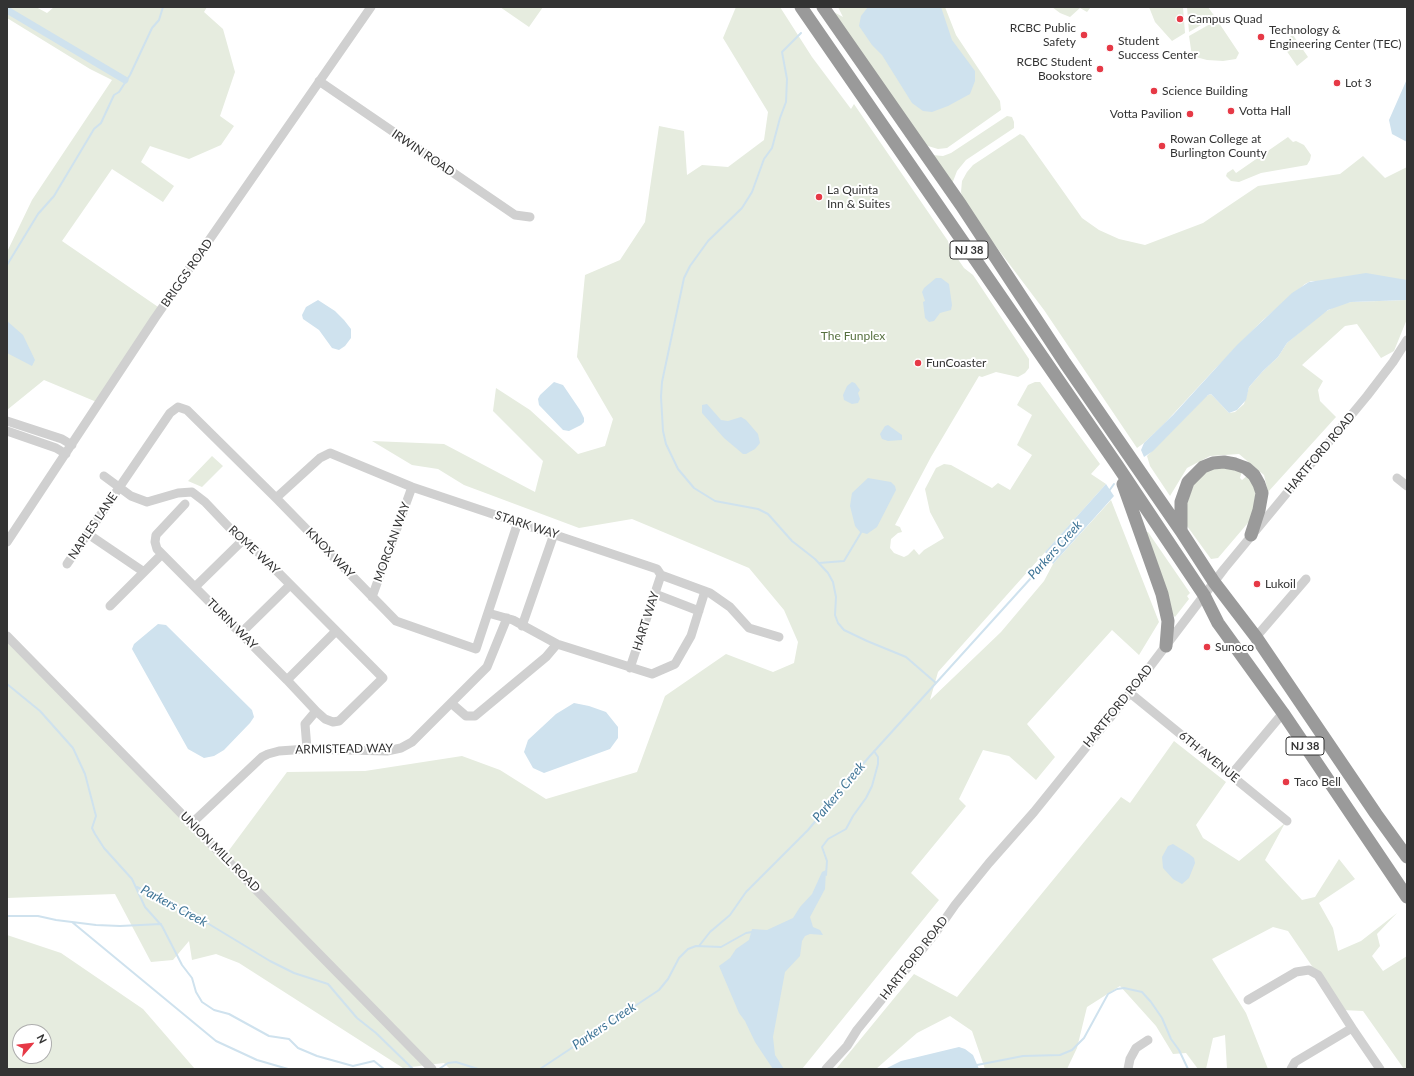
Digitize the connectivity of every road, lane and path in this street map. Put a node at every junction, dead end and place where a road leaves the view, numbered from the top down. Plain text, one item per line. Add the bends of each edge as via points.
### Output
1 (370, 7) edge
2 (801, 7) edge
3 (823, 7) edge
4 (319, 81) junction
5 (530, 217) dead end
6 (1407, 340) edge
7 (7, 421) edge
8 (7, 431) edge
9 (72, 445) junction
10 (66, 454) junction
11 (1117, 466) junction
12 (104, 476) dead end
13 (1397, 478) dead end
14 (1407, 486) edge
15 (412, 487) junction
16 (119, 488) junction
17 (276, 498) junction
18 (185, 504) dead end
19 (518, 522) junction
20 (1181, 531) junction
21 (88, 534) junction
22 (554, 534) junction
23 (1251, 535) junction
24 (242, 541) junction
25 (7, 542) edge
26 (162, 554) junction
27 (67, 564) dead end
28 (144, 572) junction
29 (661, 575) junction
30 (1306, 579) dead end
31 (1214, 582) junction
32 (290, 585) junction
33 (195, 587) junction
34 (704, 591) junction
35 (655, 594) junction
36 (1204, 595) junction
37 (372, 598) junction
38 (110, 606) dead end
39 (699, 610) junction
40 (488, 613) junction
41 (507, 618) junction
42 (522, 626) junction
43 (336, 631) junction
44 (241, 633) junction
45 (7, 636) edge
46 (779, 637) dead end
47 (1256, 638) junction
48 (557, 644) junction
49 (1166, 646) junction
50 (630, 668) junction
51 (383, 678) joint
52 (288, 680) junction
53 (1130, 693) junction
54 (451, 703) junction
55 (316, 711) junction
56 (1283, 714) junction
57 (307, 750) junction
58 (1231, 775) junction
59 (1287, 821) dead end
60 (191, 824) junction
61 (1407, 856) edge
62 (1407, 897) edge
63 (1248, 1000) dead end
64 (1352, 1028) junction
65 (1148, 1040) dead end
66 (432, 1069) edge
67 (826, 1069) edge
68 (1128, 1069) edge
69 (1290, 1069) edge
70 (1380, 1069) edge

1 - 4 street, BRIGGS ROAD
2 - 11 highway, NJ 38
3 - 20 highway, NJ 38 via 957,198 1065,363
4 - 5 street, IRWIN ROAD via 515,215
4 - 9 street, BRIGGS ROAD via 155,318
6 - 23 street, HARTFORD ROAD via 1367,396
7 - 9 street via 62,439
8 - 10 street
9 - 10 street, BRIGGS ROAD
10 - 25 street, BRIGGS ROAD
11 - 36 highway, NJ 38
11 - 49 highway via 1162,594 1168,621
12 - 16 street, ROME WAY
13 - 14 street
15 - 17 street, STARK WAY via 330,453 320,458
15 - 19 street, STARK WAY
15 - 37 street, MORGAN WAY
16 - 17 street, KNOX WAY via 170,413 178,407 187,410
16 - 21 street, NAPLES LANE
16 - 24 street, ROME WAY via 147,502 178,492 192,492
17 - 37 street, KNOX WAY
18 - 26 street, TURIN WAY via 156,535 156,549
19 - 22 street, STARK WAY
19 - 40 street, KNOX WAY
20 - 23 highway via 1181,502 1188,482 1203,467 1224,462 1246,468 1260,484 1262,493
20 - 31 highway, NJ 38
21 - 27 street, NAPLES LANE
21 - 28 street
22 - 29 street, STARK WAY via 657,569
22 - 42 street
23 - 31 street, HARTFORD ROAD
24 - 32 street, ROME WAY via 250,544
24 - 33 street
26 - 28 street
26 - 33 street, TURIN WAY
28 - 38 street
29 - 34 street, STARK WAY
29 - 35 street, HART WAY
30 - 47 street
31 - 36 street, HARTFORD ROAD
31 - 47 highway, NJ 38
32 - 43 street, ROME WAY
32 - 44 street
33 - 44 street, TURIN WAY
34 - 39 street
34 - 46 street, STARK WAY via 730,607 749,628
35 - 39 street
35 - 50 street, HART WAY
36 - 49 street, HARTFORD ROAD
36 - 56 highway, NJ 38 via 1218,624
37 - 40 street, KNOX WAY via 396,621 476,649
39 - 50 street via 691,636 675,664 652,674
40 - 41 street
41 - 42 street
41 - 54 street, ARMISTEAD WAY via 487,667
42 - 48 street
43 - 51 street, ROME WAY
43 - 52 street
44 - 52 street, TURIN WAY
45 - 60 street, UNION MILL ROAD
47 - 61 highway, NJ 38
48 - 50 street
48 - 54 street via 546,658 475,716 466,716
49 - 53 street, HARTFORD ROAD
51 - 55 street, TURIN WAY via 339,721 325,719
52 - 55 street, TURIN WAY
53 - 58 street, 6TH AVENUE
53 - 67 street, HARTFORD ROAD via 955,905 847,1046
54 - 57 street, ARMISTEAD WAY via 412,742 401,748 388,751
55 - 57 street via 305,724
56 - 58 street
56 - 62 highway, NJ 38
57 - 60 street, ARMISTEAD WAY via 279,751 262,757
58 - 59 street, 6TH AVENUE
60 - 66 street, UNION MILL ROAD
63 - 64 street via 1296,972 1309,970 1318,975
64 - 69 street via 1296,1062
64 - 70 street
65 - 68 street via 1136,1048

